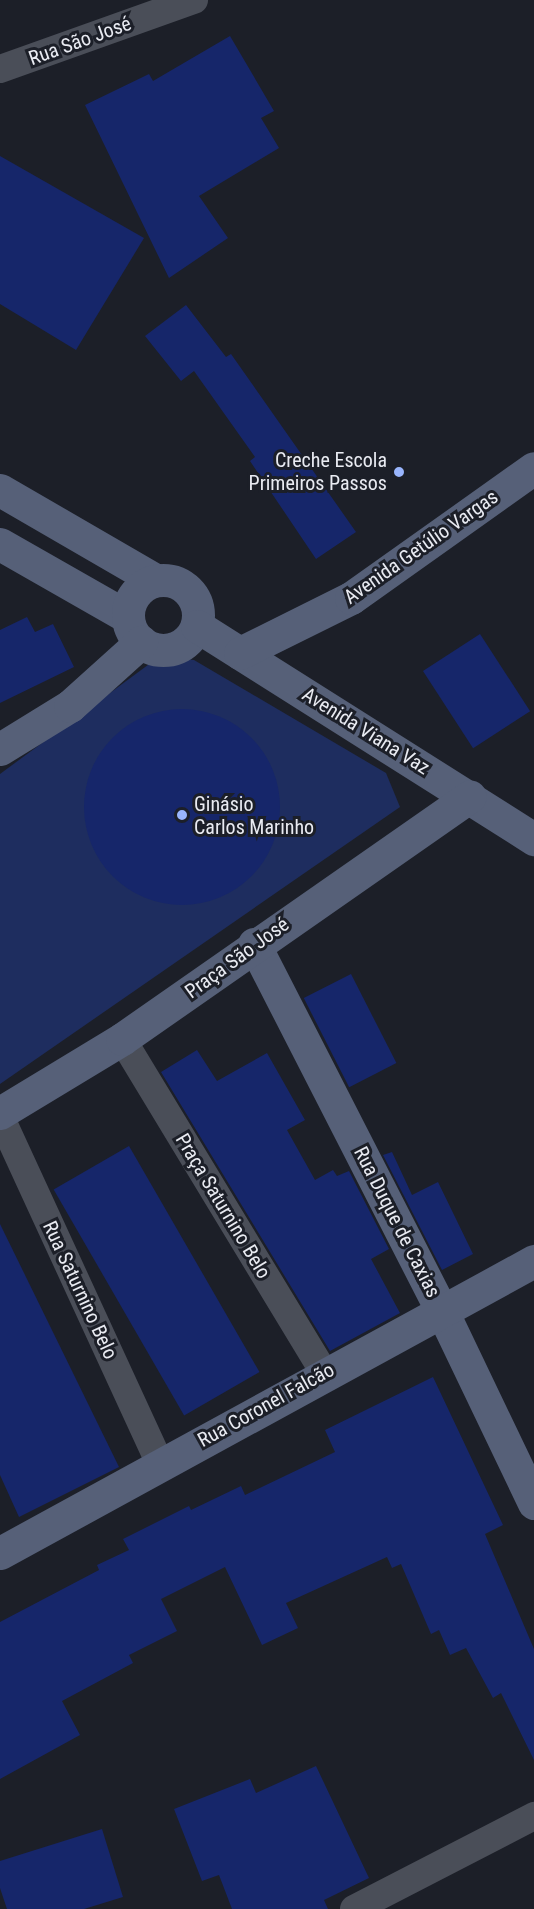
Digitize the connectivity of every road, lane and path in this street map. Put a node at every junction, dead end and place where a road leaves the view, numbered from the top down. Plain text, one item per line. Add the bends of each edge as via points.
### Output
1 (194, 0) edge
2 (0, 69) edge
3 (534, 468) edge
4 (0, 490) edge
5 (0, 544) edge
6 (155, 580) junction
7 (197, 626) junction
8 (135, 630) junction
9 (240, 652) junction
10 (0, 749) edge
11 (470, 795) junction
12 (534, 839) edge
13 (254, 944) junction
14 (122, 1039) junction
15 (0, 1115) edge
16 (534, 1261) edge
17 (442, 1311) junction
18 (324, 1373) junction
19 (160, 1464) junction
20 (534, 1503) edge
21 (0, 1553) edge
22 (534, 1816) edge
23 (354, 1909) edge

1 - 2 street, Rua São José
3 - 9 street, Avenida Getúlio Vargas via 351,598
4 - 6 street
5 - 8 street
6 - 7 street via 176,582 193,595 198,605
6 - 8 street via 135,594
7 - 8 street via 183,644 173,649 151,648
7 - 9 street, Avenida Viana Vaz
8 - 10 street via 70,706
9 - 11 street, Avenida Viana Vaz
11 - 12 street, Avenida Viana Vaz
11 - 13 street, Praça São José
13 - 14 street, Praça São José
13 - 17 street, Rua Duque de Caxias
14 - 15 street, Praça São José
14 - 18 street, Praça Saturnino Belo
15 - 19 street, Rua Saturnino Belo
16 - 17 street, Rua Coronel Falcão
17 - 18 street, Rua Coronel Falcão
17 - 20 street, Rua Duque de Caxias
18 - 19 street, Rua Coronel Falcão
19 - 21 street, Rua Coronel Falcão
22 - 23 street

